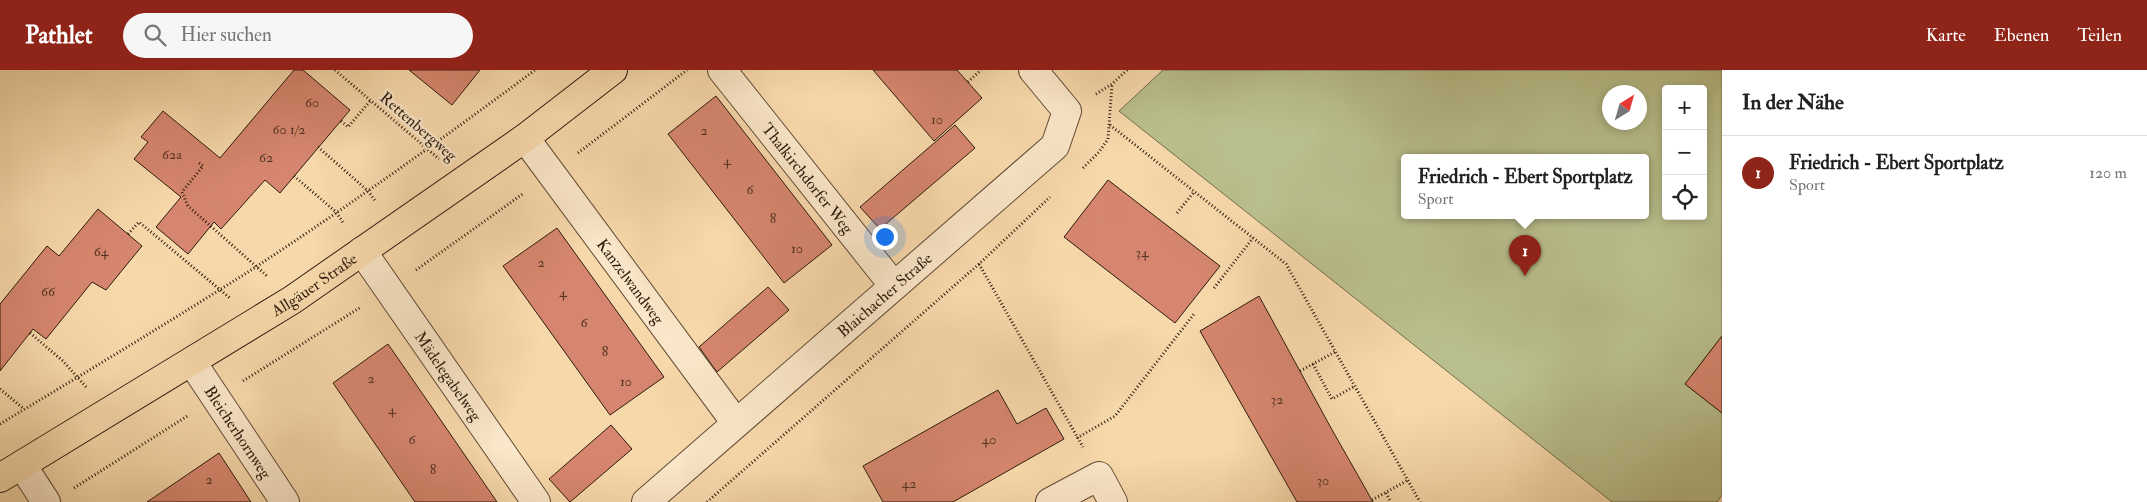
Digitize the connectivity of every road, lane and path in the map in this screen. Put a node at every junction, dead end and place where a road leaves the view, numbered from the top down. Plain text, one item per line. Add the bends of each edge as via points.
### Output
1 (335, 70) edge
2 (535, 70) edge
3 (613, 70) edge
4 (722, 70) edge
5 (981, 70) edge
6 (1033, 70) edge
7 (1127, 70) edge
8 (968, 82) dead end
9 (371, 100) junction
10 (1067, 111) junction
11 (341, 121) dead end
12 (1110, 125) dead end
13 (525, 138) junction
14 (318, 148) dead end
15 (429, 149) junction
16 (199, 163) dead end
17 (294, 176) dead end
18 (462, 182) junction
19 (368, 191) junction
20 (1194, 192) junction
21 (336, 212) junction
22 (1177, 212) dead end
23 (395, 228) junction
24 (128, 234) dead end
25 (1253, 238) junction
26 (362, 251) junction
27 (979, 264) dead end
28 (256, 266) junction
29 (894, 286) junction
30 (1214, 288) dead end
31 (220, 289) junction
32 (292, 300) junction
33 (1194, 314) dead end
34 (256, 320) junction
35 (30, 333) dead end
36 (1335, 352) junction
37 (192, 362) junction
38 (1313, 364) junction
39 (1300, 370) dead end
40 (79, 377) junction
41 (1355, 386) junction
42 (0, 388) edge
43 (25, 409) junction
44 (106, 415) junction
45 (0, 424) edge
46 (736, 424) junction
47 (1077, 438) junction
48 (11, 471) edge
49 (1099, 476) junction
50 (1408, 480) junction
51 (1386, 493) junction
52 (1372, 500) dead end
53 (46, 502) edge
54 (285, 502) edge
55 (536, 502) edge
56 (646, 502) edge
57 (1050, 502) edge
58 (1114, 502) edge
59 (1391, 502) edge
60 (1420, 502) edge

1 - 9 path, Rettenbergweg
2 - 15 path
3 - 13 main road, Allgäuer Straße
4 - 29 street, Thalkirchdorfer Weg
5 - 8 path
6 - 10 street
7 - 10 path via 1112,84
9 - 11 path via 348,127
9 - 15 path, Rettenbergweg
10 - 29 street, Blaichacher Straße via 1056,146
12 - 20 path
13 - 18 main road, Allgäuer Straße
13 - 46 street, Kanzelwandweg
14 - 19 path
15 - 18 path, Rettenbergweg
15 - 19 path
16 - 28 path via 203,166 182,192 188,206
17 - 21 path
18 - 23 main road, Allgäuer Straße
19 - 21 path
19 - 23 path
20 - 22 path
20 - 25 path
21 - 26 path
21 - 28 path
23 - 26 main road, Allgäuer Straße
24 - 31 path via 140,222
25 - 30 path
25 - 36 path via 1286,264
26 - 32 main road, Allgäuer Straße
26 - 55 street, Mädelegabelweg
27 - 47 path
28 - 31 path
28 - 32 path
29 - 46 street, Blaichacher Straße
31 - 34 path
31 - 40 path
32 - 34 main road, Allgäuer Straße
33 - 47 path via 1114,416
34 - 37 main road, Allgäuer Straße
35 - 40 path
36 - 38 path
36 - 41 path
37 - 44 main road, Allgäuer Straße
37 - 54 street, Bleicherhornweg
38 - 39 path
38 - 41 path via 1332,399
40 - 43 path
40 - 44 path
41 - 50 path
42 - 43 path
43 - 45 path
44 - 48 main road, Allgäuer Straße
46 - 56 street, Blaichacher Straße
47 - 49 path
48 - 53 street
49 - 57 street
49 - 58 street
50 - 51 path
50 - 60 path
51 - 52 path
51 - 59 path

